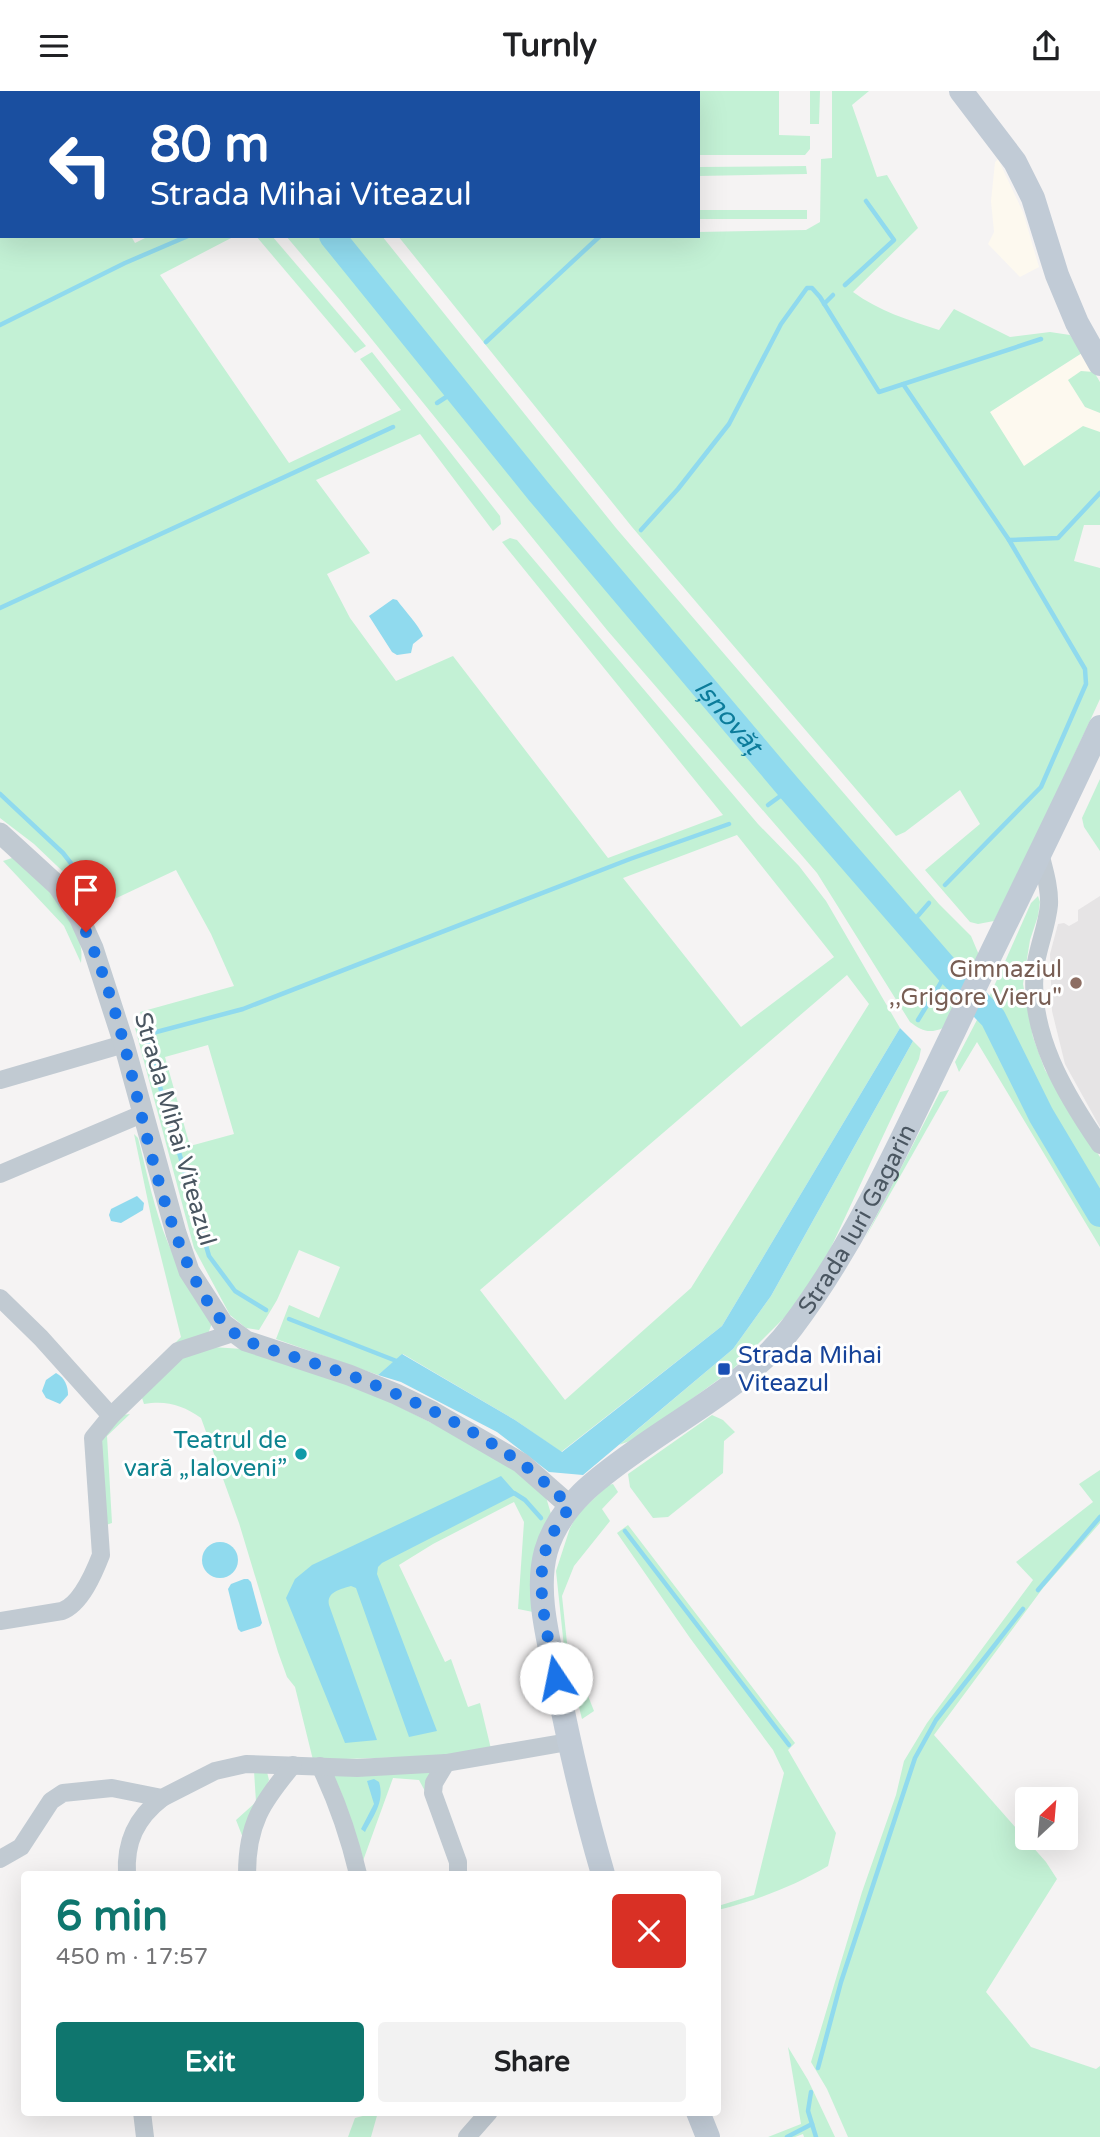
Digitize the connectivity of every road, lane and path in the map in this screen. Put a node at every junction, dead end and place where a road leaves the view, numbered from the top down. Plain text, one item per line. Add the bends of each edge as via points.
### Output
1 (961, 91) edge
2 (1097, 354) edge
3 (1100, 727) edge
4 (0, 833) edge
5 (1040, 853) junction
6 (124, 1044) junction
7 (0, 1080) edge
8 (142, 1114) junction
9 (1100, 1146) edge
10 (0, 1174) edge
11 (0, 1299) edge
12 (233, 1333) junction
13 (111, 1416) junction
14 (570, 1506) junction
15 (0, 1621) edge
16 (568, 1742) junction
17 (446, 1763) junction
18 (293, 1765) junction
19 (320, 1766) junction
20 (162, 1798) junction
21 (0, 1859) edge
22 (127, 1871) edge
23 (247, 1871) edge
24 (357, 1871) edge
25 (458, 1871) edge
26 (602, 1871) edge
27 (142, 2116) edge
28 (485, 2116) edge
29 (700, 2116) edge
30 (145, 2137) edge
31 (467, 2137) edge
32 (708, 2137) edge

1 - 2 main road via 1015,162 1033,198 1077,323
3 - 5 main road, Strada Iuri Gagarin
4 - 6 street, Strada Mihai Viteazul via 58,886 79,917
5 - 9 street via 1049,905 1035,967 1038,1021 1052,1065
5 - 14 main road, Strada Iuri Gagarin via 850,1240 790,1330 748,1371 609,1470
6 - 7 street
6 - 8 street, Strada Mihai Viteazul
8 - 10 street
8 - 12 street, Strada Mihai Viteazul via 189,1271
11 - 13 street
12 - 13 street via 178,1351
12 - 14 street, Strada Mihai Viteazul via 433,1412 521,1463
13 - 15 street via 93,1438 101,1555 96,1569 67,1609
14 - 16 main road, Strada Iuri Gagarin via 547,1548 543,1580 545,1619
16 - 17 street
16 - 26 main road, Strada Iuri Gagarin
17 - 19 street
17 - 25 street via 433,1793
18 - 19 street
18 - 20 street via 246,1764 215,1771
18 - 23 street via 256,1816
19 - 24 street via 348,1833
20 - 21 street via 112,1788 63,1793 51,1801 21,1846
20 - 22 street via 137,1823 126,1857
27 - 30 street
28 - 31 street
29 - 32 main road

